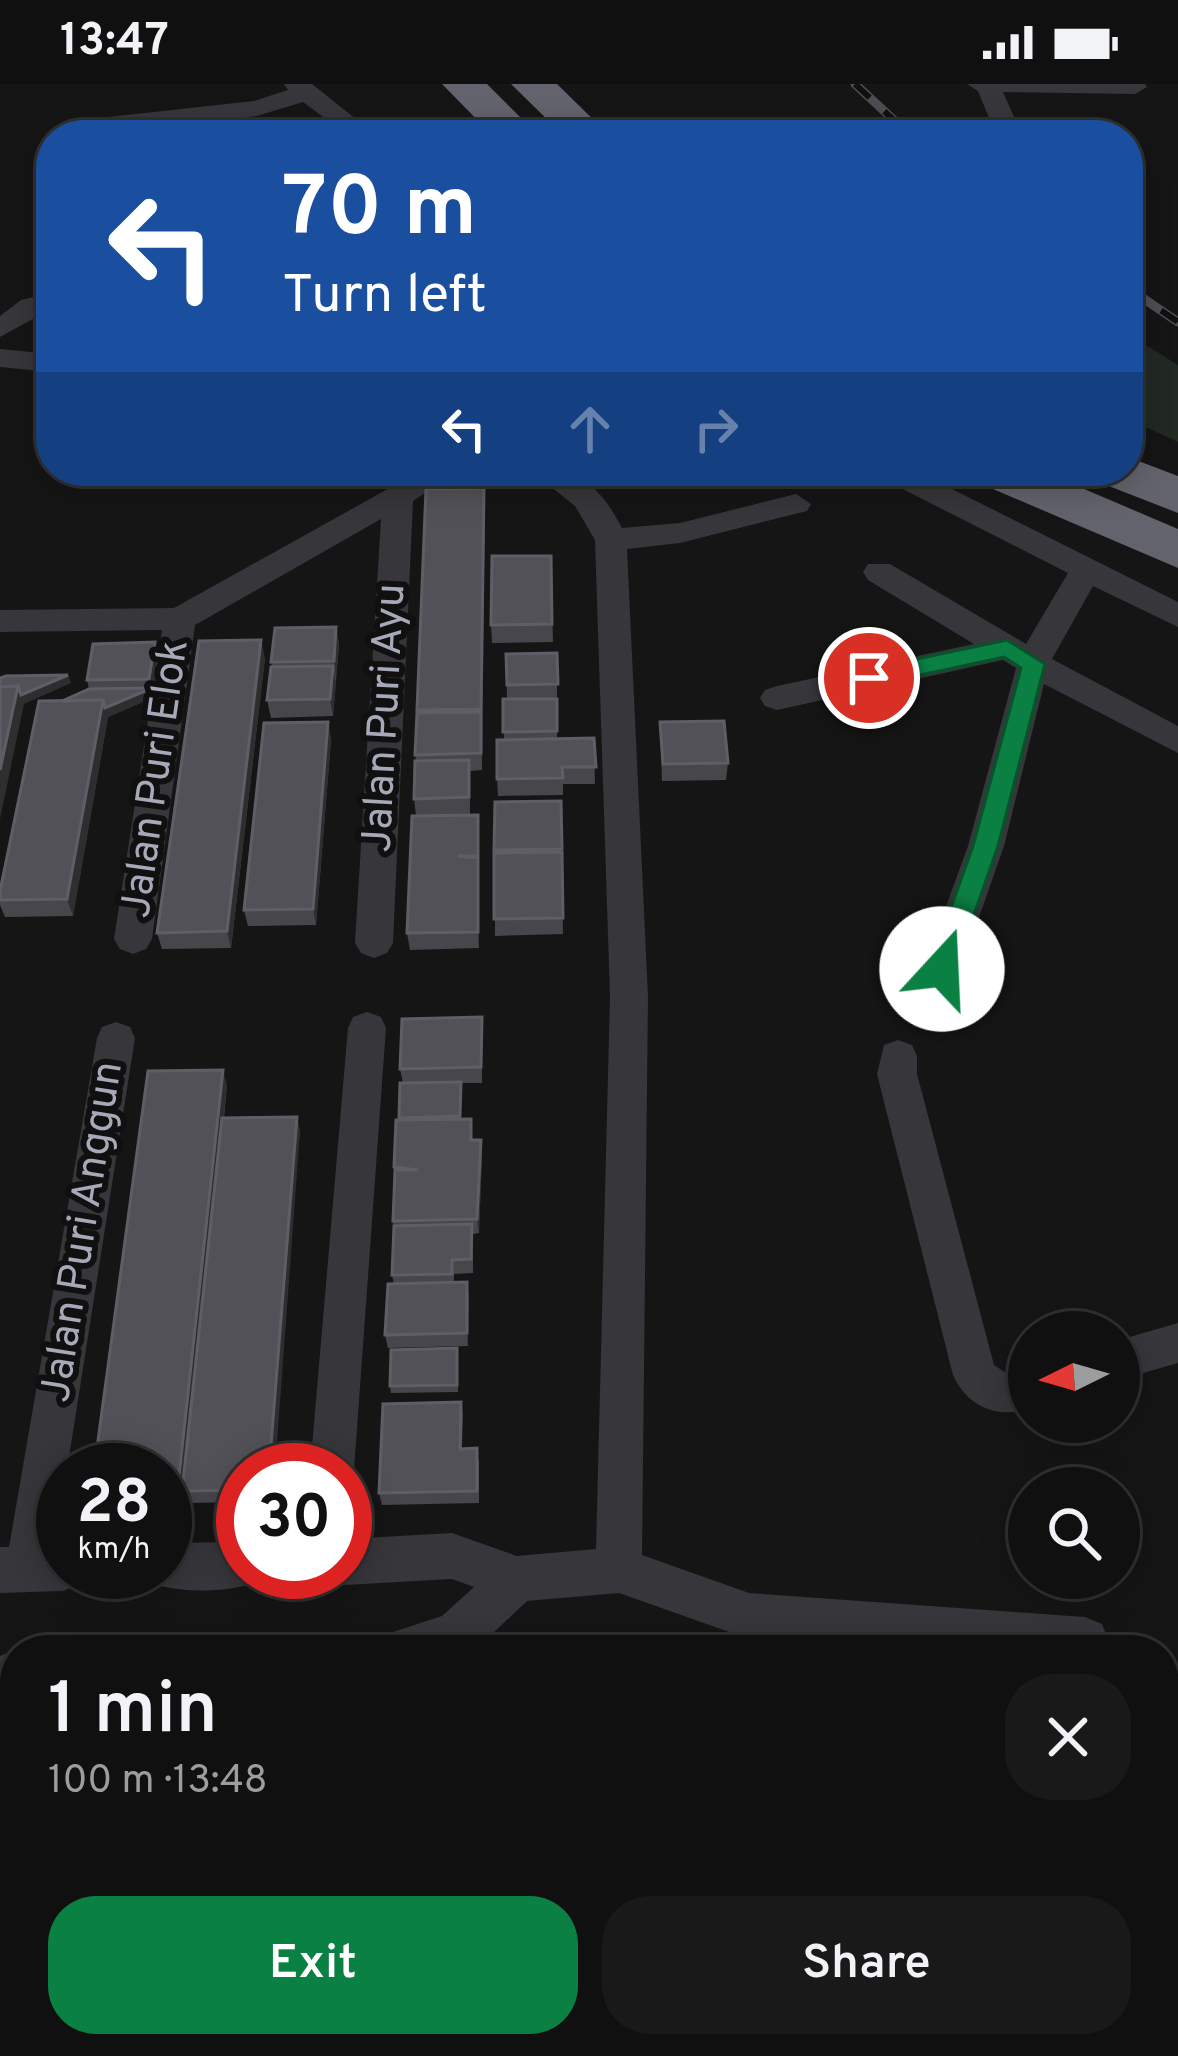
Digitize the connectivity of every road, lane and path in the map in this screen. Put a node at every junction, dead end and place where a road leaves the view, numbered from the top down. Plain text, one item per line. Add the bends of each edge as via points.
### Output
1 (463, 84) edge
2 (532, 84) edge
3 (984, 86) edge
4 (1136, 87) dead end
5 (300, 89) edge
6 (146, 120) edge
7 (342, 120) edge
8 (501, 120) edge
9 (572, 120) edge
10 (1001, 120) edge
11 (36, 306) edge
12 (0, 329) edge
13 (0, 358) edge
14 (36, 362) edge
15 (1143, 481) edge
16 (412, 486) edge
17 (573, 486) edge
18 (922, 486) edge
19 (1032, 486) edge
20 (398, 493) junction
21 (1178, 496) edge
22 (796, 504) dead end
23 (611, 540) junction
24 (1178, 550) edge
25 (1088, 570) junction
26 (879, 572) dead end
27 (1178, 616) edge
28 (180, 619) junction
29 (0, 621) edge
30 (1020, 656) junction
31 (777, 698) dead end
32 (1178, 741) edge
33 (134, 939) dead end
34 (374, 943) dead end
35 (942, 969) dead end
36 (367, 1028) dead end
37 (116, 1038) dead end
38 (898, 1056) dead end
39 (1178, 1343) edge
40 (1140, 1354) edge
41 (1008, 1394) edge
42 (334, 1443) edge
43 (372, 1560) edge
44 (30, 1569) edge
45 (619, 1570) junction
46 (518, 1580) junction
47 (453, 1635) edge
48 (1004, 1635) edge

1 - 8 highway
2 - 9 highway
3 - 4 street
3 - 10 street
5 - 6 street via 257,108
5 - 7 street
11 - 12 street
13 - 14 street
15 - 21 highway
16 - 20 street
17 - 23 street via 605,521
18 - 25 street
19 - 24 highway
20 - 28 street
20 - 34 street, Jalan Puri Ayu
22 - 23 street via 680,533
23 - 45 street via 629,996
25 - 27 street
25 - 30 street
26 - 30 street
28 - 29 street
28 - 33 street, Jalan Puri Elok
30 - 31 street
30 - 32 street
30 - 35 street via 986,846
36 - 42 street
37 - 44 street, Jalan Puri Anggun
38 - 41 street via 967,1357 985,1388
39 - 40 street
43 - 46 street via 452,1556
45 - 46 street
45 - 48 street via 749,1616
46 - 47 street

